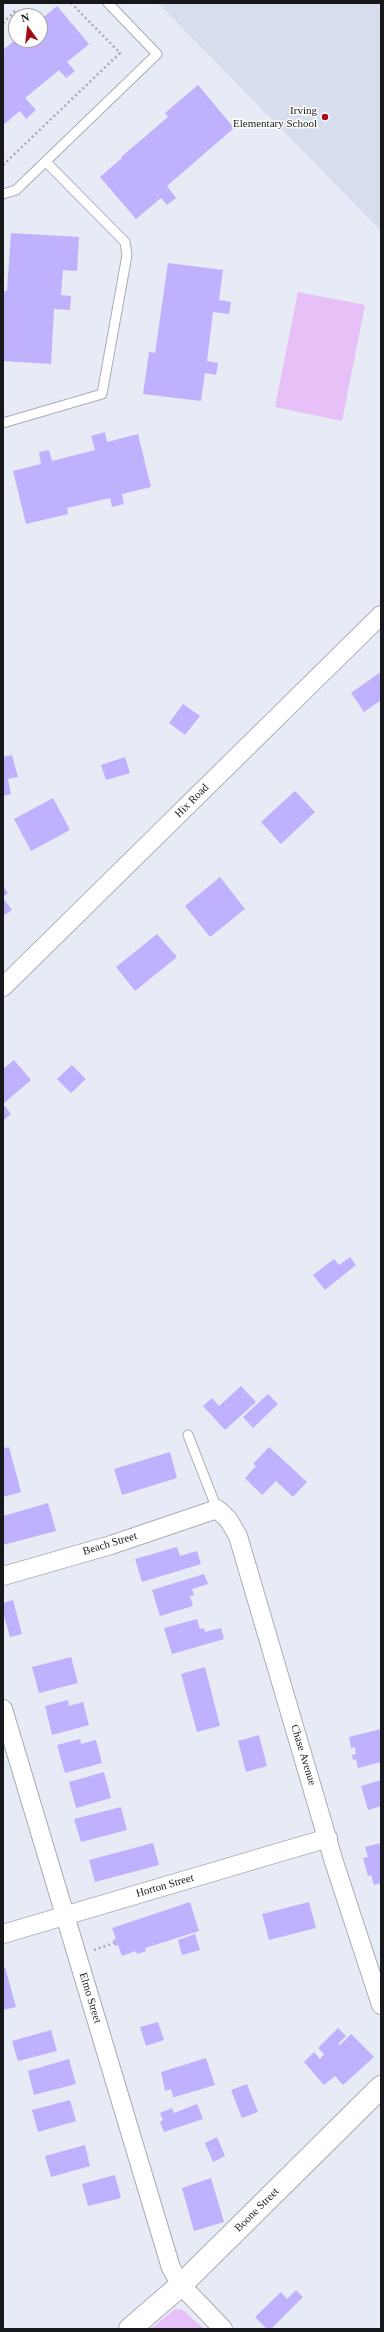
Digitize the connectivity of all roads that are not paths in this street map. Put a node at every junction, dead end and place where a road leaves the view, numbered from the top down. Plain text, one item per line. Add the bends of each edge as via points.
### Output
1 (108, 3) edge
2 (46, 162) junction
3 (3, 194) edge
4 (3, 423) edge
5 (381, 615) edge
6 (3, 987) edge
7 (188, 1435) dead end
8 (216, 1509) junction
9 (3, 1576) edge
10 (3, 1709) edge
11 (328, 1838) junction
12 (65, 1916) junction
13 (3, 1934) edge
14 (381, 2005) edge
15 (378, 2096) edge
16 (181, 2285) junction
17 (130, 2329) edge
18 (223, 2329) edge

1 - 2 lane via 157,54
2 - 3 lane via 16,190
2 - 4 lane via 125,242 127,255 102,394
5 - 6 street, Hix Road
7 - 8 lane
8 - 9 street, Beach Street via 112,1545
8 - 11 street, Chase Avenue via 228,1519 238,1536
10 - 12 street, Elmo Street
11 - 12 street, Horton Street
11 - 14 street, Chase Avenue
12 - 13 street, Horton Street
12 - 16 street, Elmo Street via 171,2268
15 - 16 street, Boone Street
16 - 17 street, Boone Street
16 - 18 street, Elmo Street

